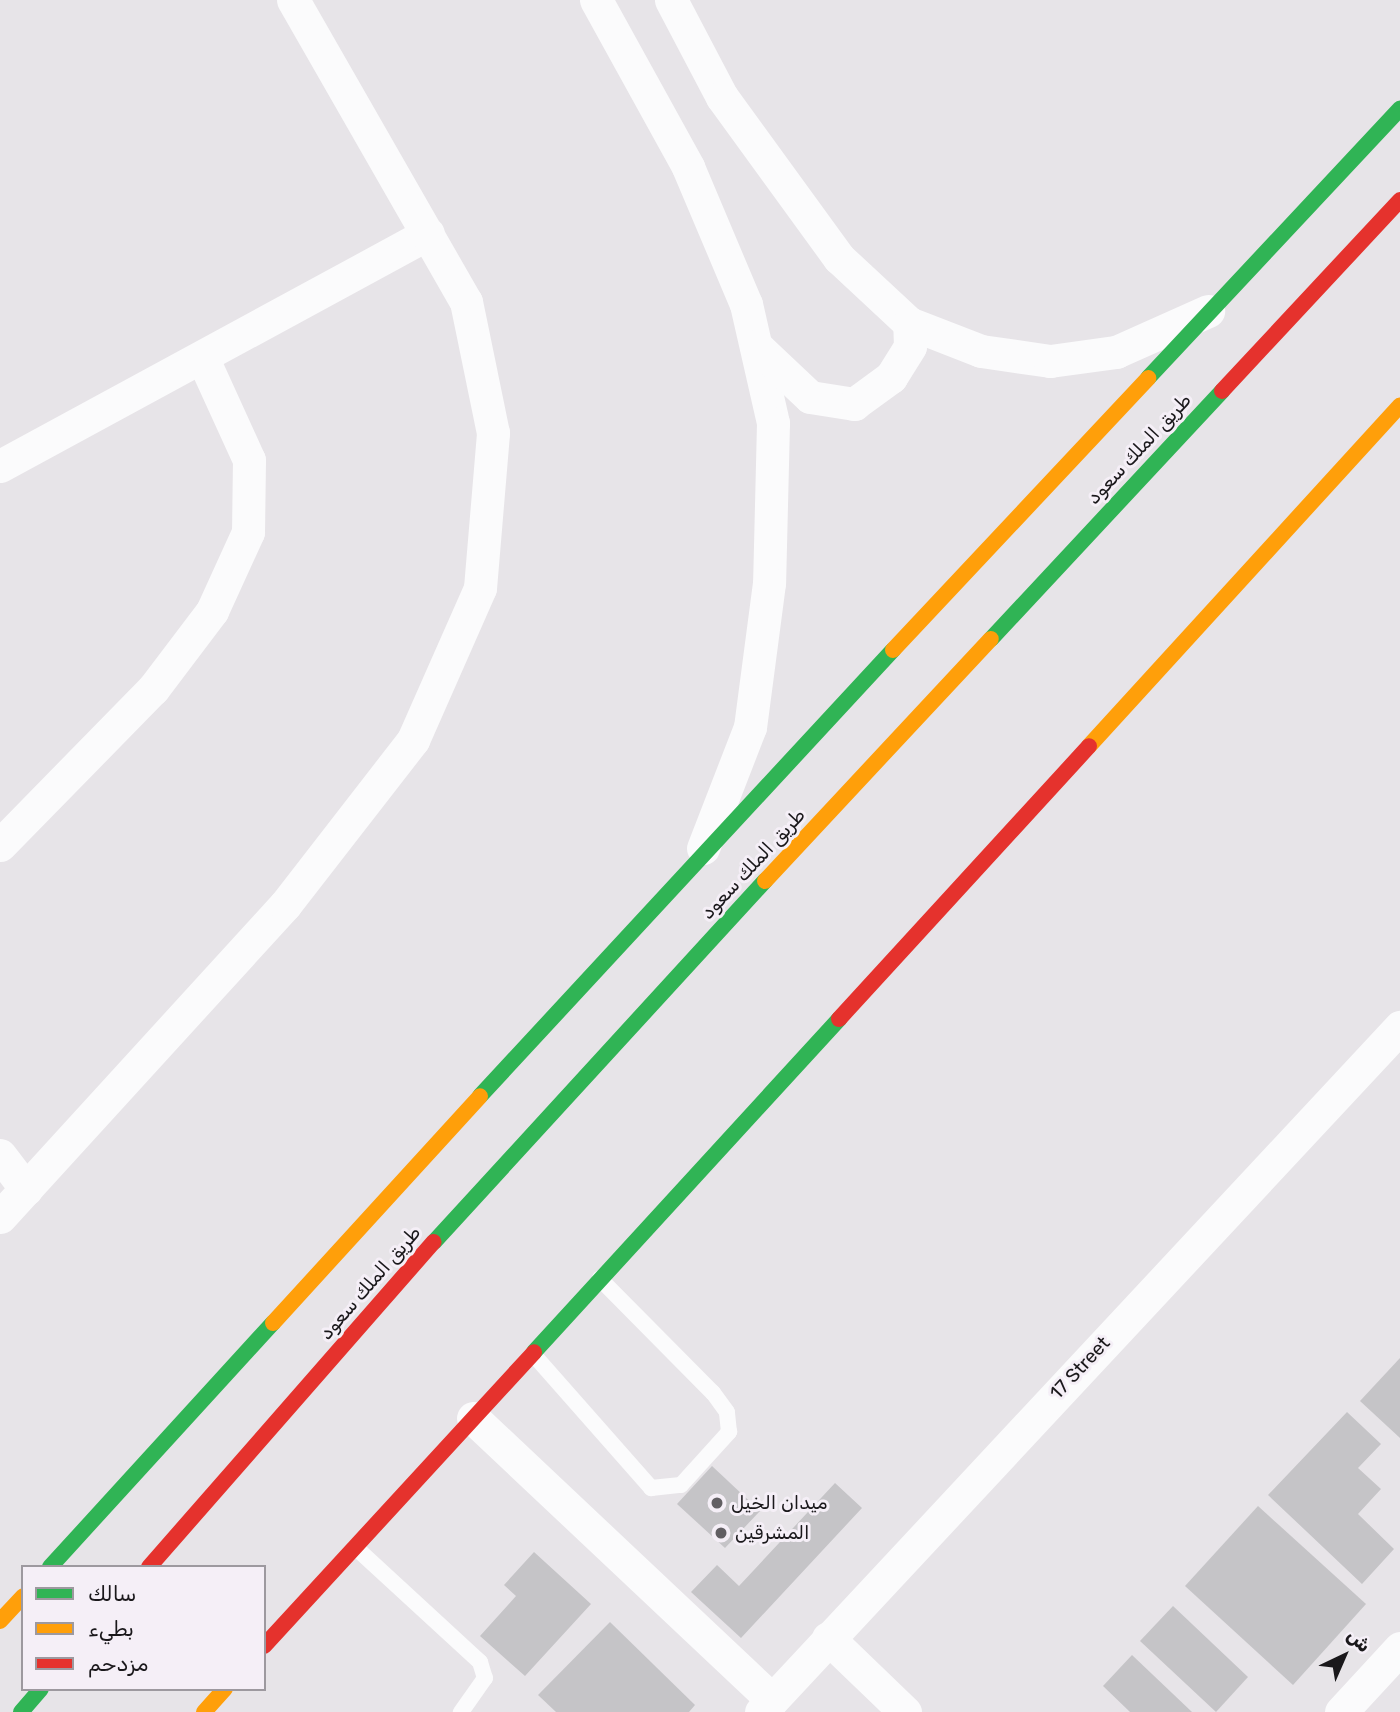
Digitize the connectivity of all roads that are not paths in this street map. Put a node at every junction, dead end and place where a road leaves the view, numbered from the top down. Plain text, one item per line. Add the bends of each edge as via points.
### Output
1 (293, 0) edge
2 (596, 0) edge
3 (671, 0) edge
4 (1400, 109) edge
5 (1400, 200) edge
6 (428, 234) junction
7 (1214, 308) junction
8 (909, 323) junction
9 (756, 346) junction
10 (202, 357) junction
11 (1400, 406) edge
12 (0, 466) edge
13 (0, 845) edge
14 (701, 855) junction
15 (1400, 1027) edge
16 (0, 1155) edge
17 (26, 1189) junction
18 (0, 1217) edge
19 (600, 1279) junction
20 (533, 1354) junction
21 (473, 1418) junction
22 (354, 1546) junction
23 (52, 1565) edge
24 (151, 1565) edge
25 (21, 1598) edge
26 (0, 1621) edge
27 (828, 1639) junction
28 (266, 1644) edge
29 (1398, 1654) edge
30 (39, 1691) edge
31 (223, 1691) edge
32 (767, 1706) edge
33 (21, 1712) edge
34 (204, 1712) edge
35 (461, 1712) edge
36 (905, 1712) edge
37 (1341, 1712) edge

1 - 6 street
2 - 9 street via 688,167 746,304
3 - 8 street via 722,97 839,258
4 - 7 main road
5 - 24 main road, طريق الملك سعود via 528,1136
6 - 10 street
6 - 17 street via 466,302 493,433 480,588 413,740 285,905
7 - 8 street via 1115,352 1050,360 981,351
7 - 14 main road
8 - 9 street via 910,346 891,377 854,404 810,397
9 - 14 street via 774,423 769,583 750,727
10 - 12 street
10 - 13 street via 250,460 248,532 212,611 153,689
11 - 19 main road
14 - 23 main road
15 - 27 street, 17 Street
16 - 17 street
17 - 18 street
19 - 20 main road
19 - 20 lane via 713,1393 727,1412 729,1432 681,1485 651,1488
20 - 21 main road
21 - 22 main road
21 - 32 street
22 - 28 main road
22 - 35 lane via 480,1662 482,1686
25 - 26 main road
27 - 32 street, 17 Street
27 - 36 street
29 - 37 street
30 - 33 main road
31 - 34 main road

